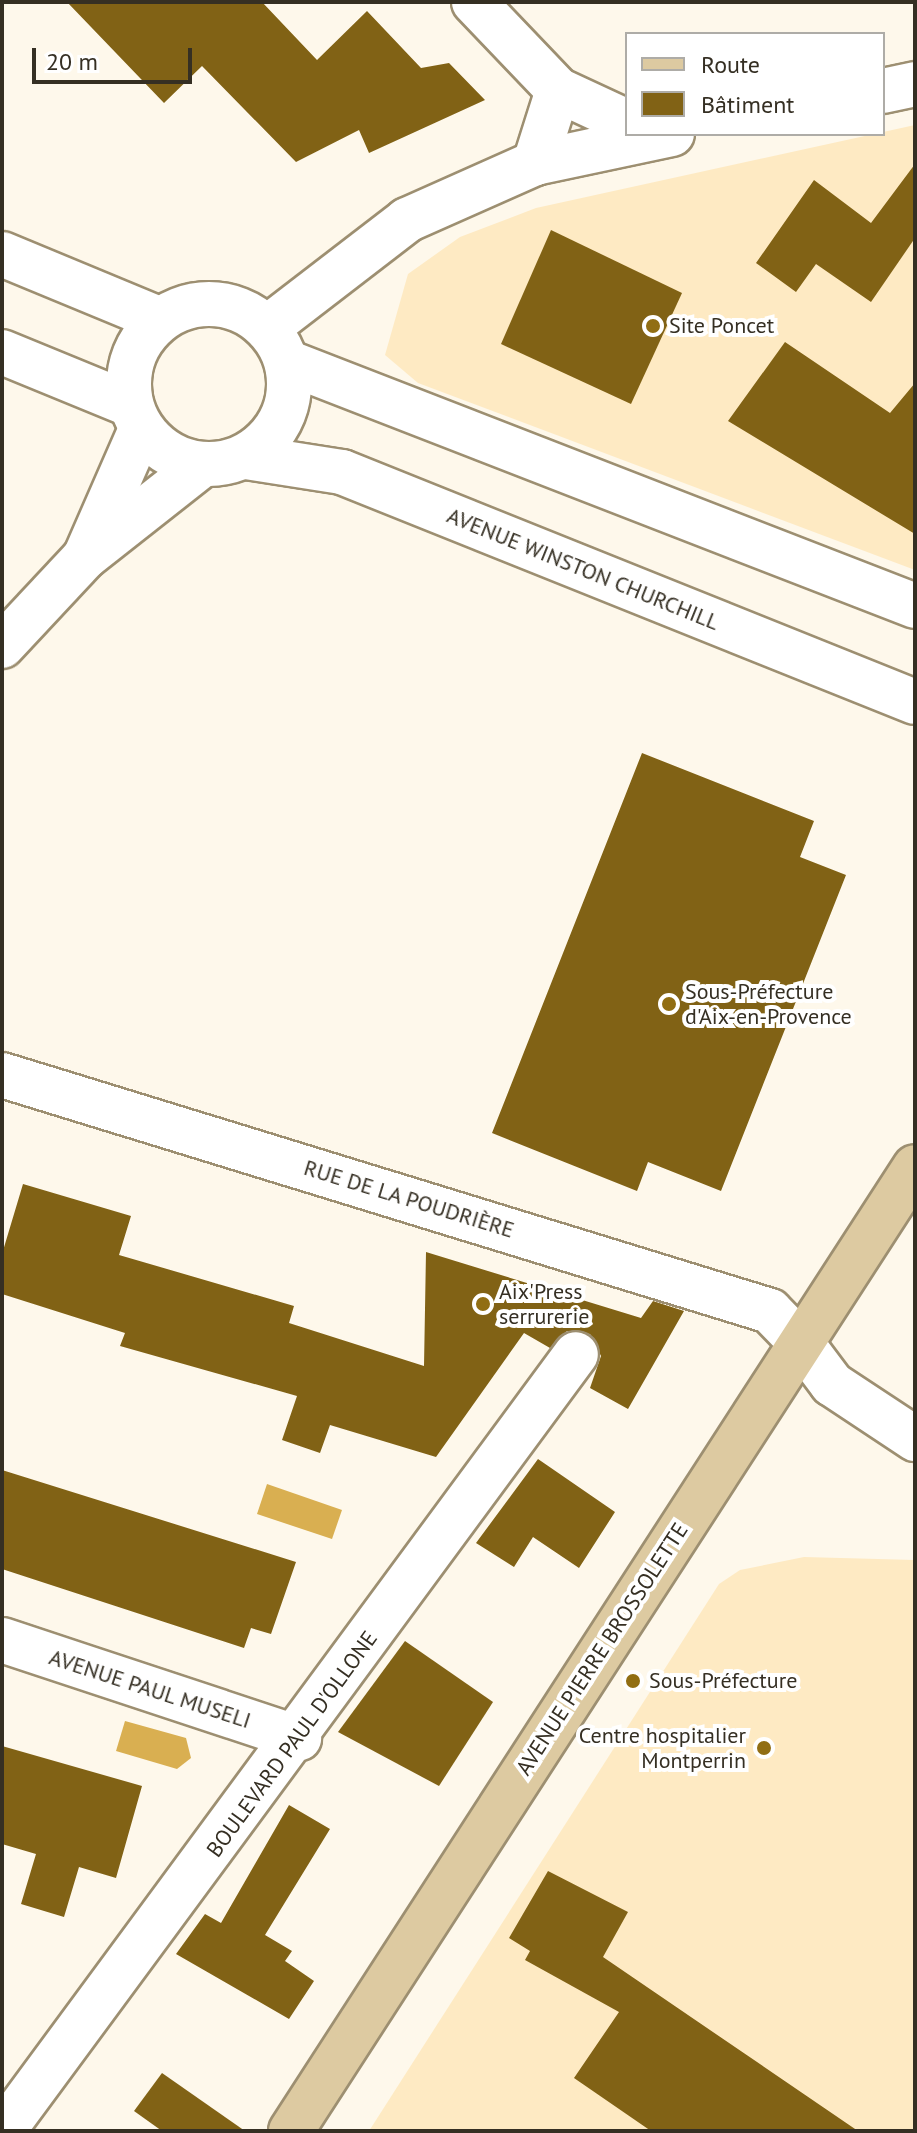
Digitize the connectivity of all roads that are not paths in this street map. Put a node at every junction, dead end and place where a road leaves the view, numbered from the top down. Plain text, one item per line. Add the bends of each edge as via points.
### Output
1 (474, 2) edge
2 (915, 84) edge
3 (558, 90) junction
4 (885, 91) edge
5 (625, 119) edge
6 (639, 136) edge
7 (535, 163) junction
8 (2, 254) edge
9 (159, 319) junction
10 (277, 345) junction
11 (2, 352) edge
12 (136, 417) junction
13 (246, 457) junction
14 (202, 465) junction
15 (85, 557) junction
16 (915, 606) edge
17 (2, 646) edge
18 (915, 702) edge
19 (2, 1075) edge
20 (915, 1167) edge
21 (802, 1344) junction
22 (576, 1354) dead end
23 (915, 1439) edge
24 (2, 1640) edge
25 (299, 1738) junction
26 (3, 2131) edge
27 (291, 2131) edge

1 - 3 street
2 - 4 street
3 - 5 street
3 - 7 street
6 - 7 street
7 - 10 street via 407,220
8 - 9 street
9 - 10 street via 207,303 250,314
9 - 12 street via 129,371
10 - 13 street via 282,419
10 - 16 street
11 - 12 street
12 - 14 street via 167,454
12 - 15 street
13 - 14 street
13 - 18 street, AVENUE WINSTON CHURCHILL via 342,472
14 - 15 street
15 - 17 street
19 - 21 street, RUE DE LA POUDRIÈRE via 770,1311
20 - 21 main road, AVENUE PIERRE BROSSOLETTE
21 - 23 street, RUE DE LA POUDRIÈRE via 832,1384
21 - 27 main road, AVENUE PIERRE BROSSOLETTE
22 - 25 street, BOULEVARD PAUL D'OLLONE
24 - 25 street, AVENUE PAUL MUSELI
25 - 26 street, BOULEVARD PAUL D'OLLONE

